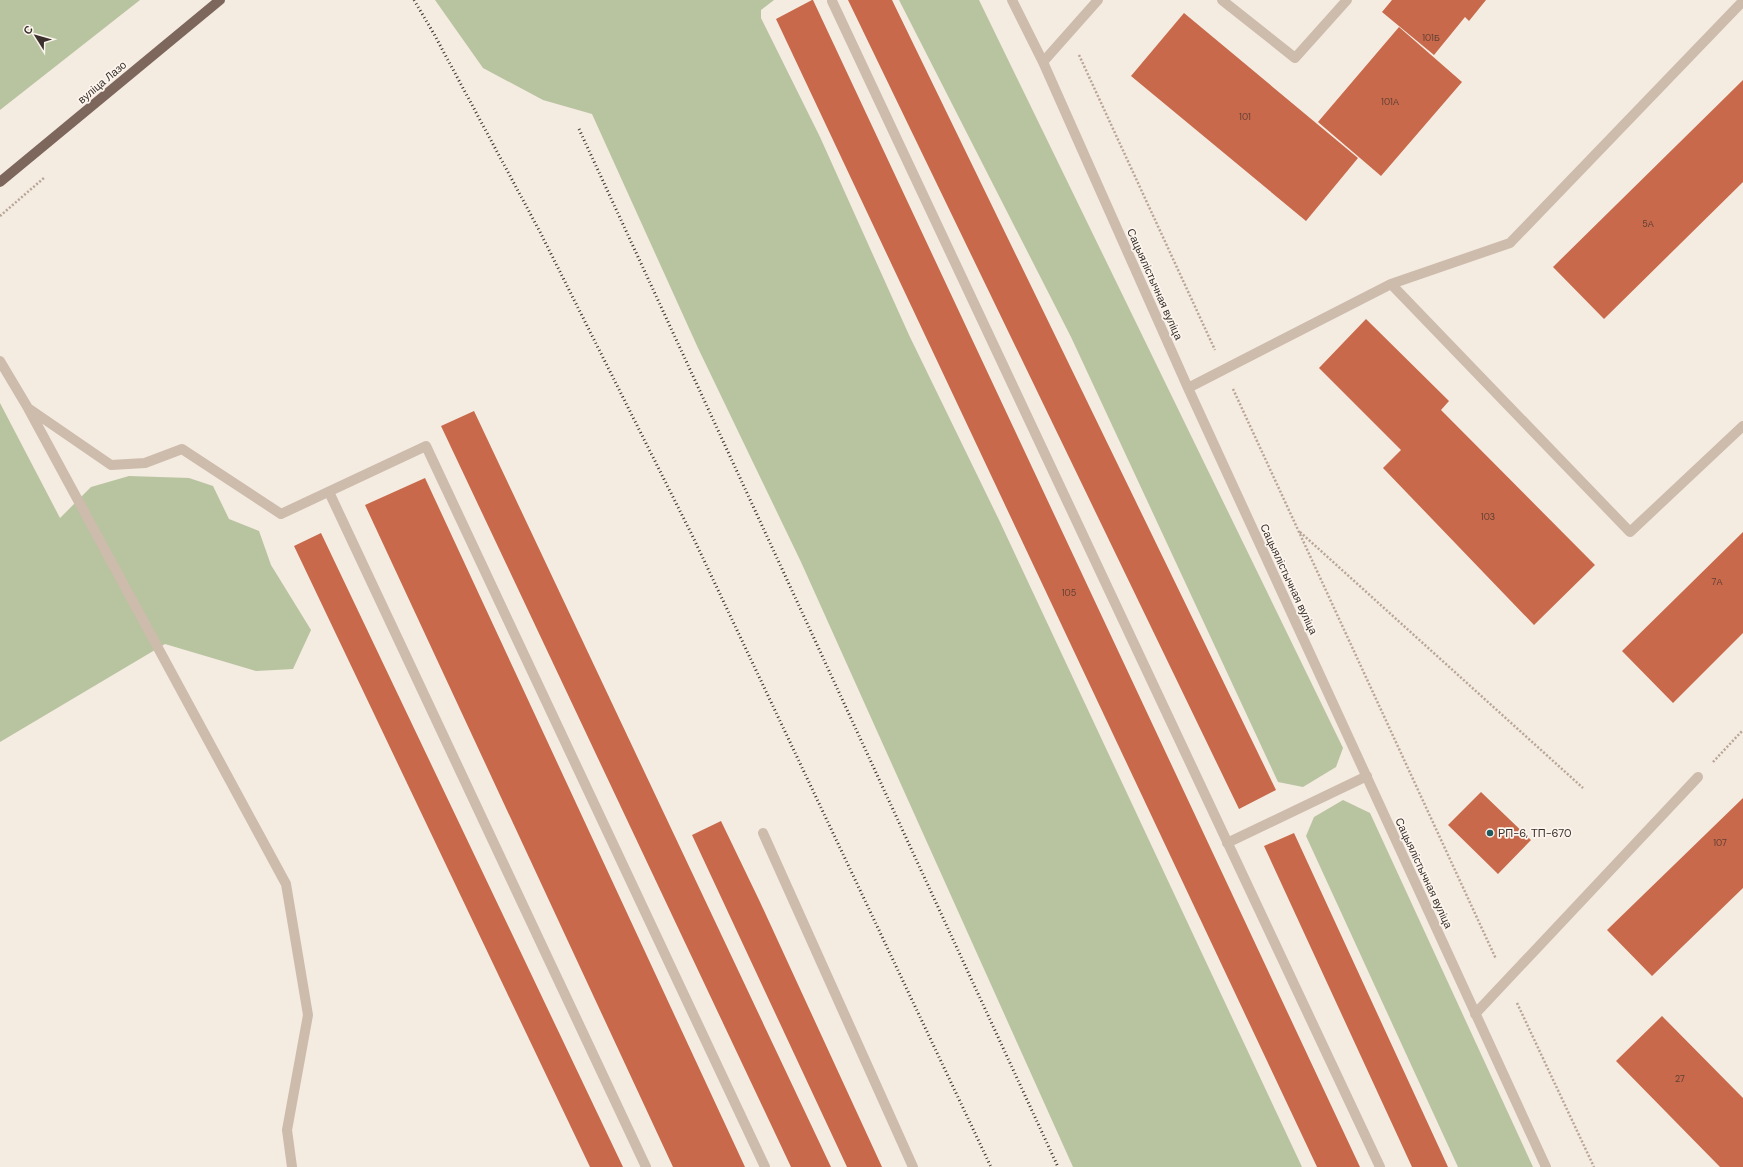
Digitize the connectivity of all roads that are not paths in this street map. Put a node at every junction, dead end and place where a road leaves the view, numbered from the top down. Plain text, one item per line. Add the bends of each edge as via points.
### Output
1 (220, 0) edge
2 (1012, 0) edge
3 (1098, 0) edge
4 (1222, 0) edge
5 (1347, 0) edge
6 (832, 1) dead end
7 (1743, 1) edge
8 (1043, 62) junction
9 (0, 182) edge
10 (1392, 284) junction
11 (0, 360) edge
12 (1188, 388) junction
13 (28, 408) junction
14 (1743, 426) edge
15 (329, 492) junction
16 (1367, 776) junction
17 (1698, 777) road end
18 (763, 833) dead end
19 (1228, 843) junction
20 (1475, 1014) junction
21 (292, 1167) edge
22 (646, 1167) edge
23 (765, 1167) edge
24 (913, 1167) edge
25 (1380, 1167) edge
26 (1546, 1167) edge

1 - 9 main road, вуліца Лазо
2 - 8 street, Сацыялістычная вуліца
3 - 8 street
4 - 5 street via 1295,58
6 - 19 street
7 - 10 street via 1510,243
8 - 12 street, Сацыялістычная вуліца
10 - 12 street
10 - 14 street via 1630,532
11 - 13 street
12 - 16 street, Сацыялістычная вуліца
13 - 15 street via 110,465 145,463 182,449 281,514
13 - 21 street via 286,884 308,1015 287,1130
15 - 22 street
15 - 23 street via 426,446
16 - 19 street
16 - 20 street, Сацыялістычная вуліца
17 - 20 street
18 - 24 street
19 - 25 street
20 - 26 street, Сацыялістычная вуліца

